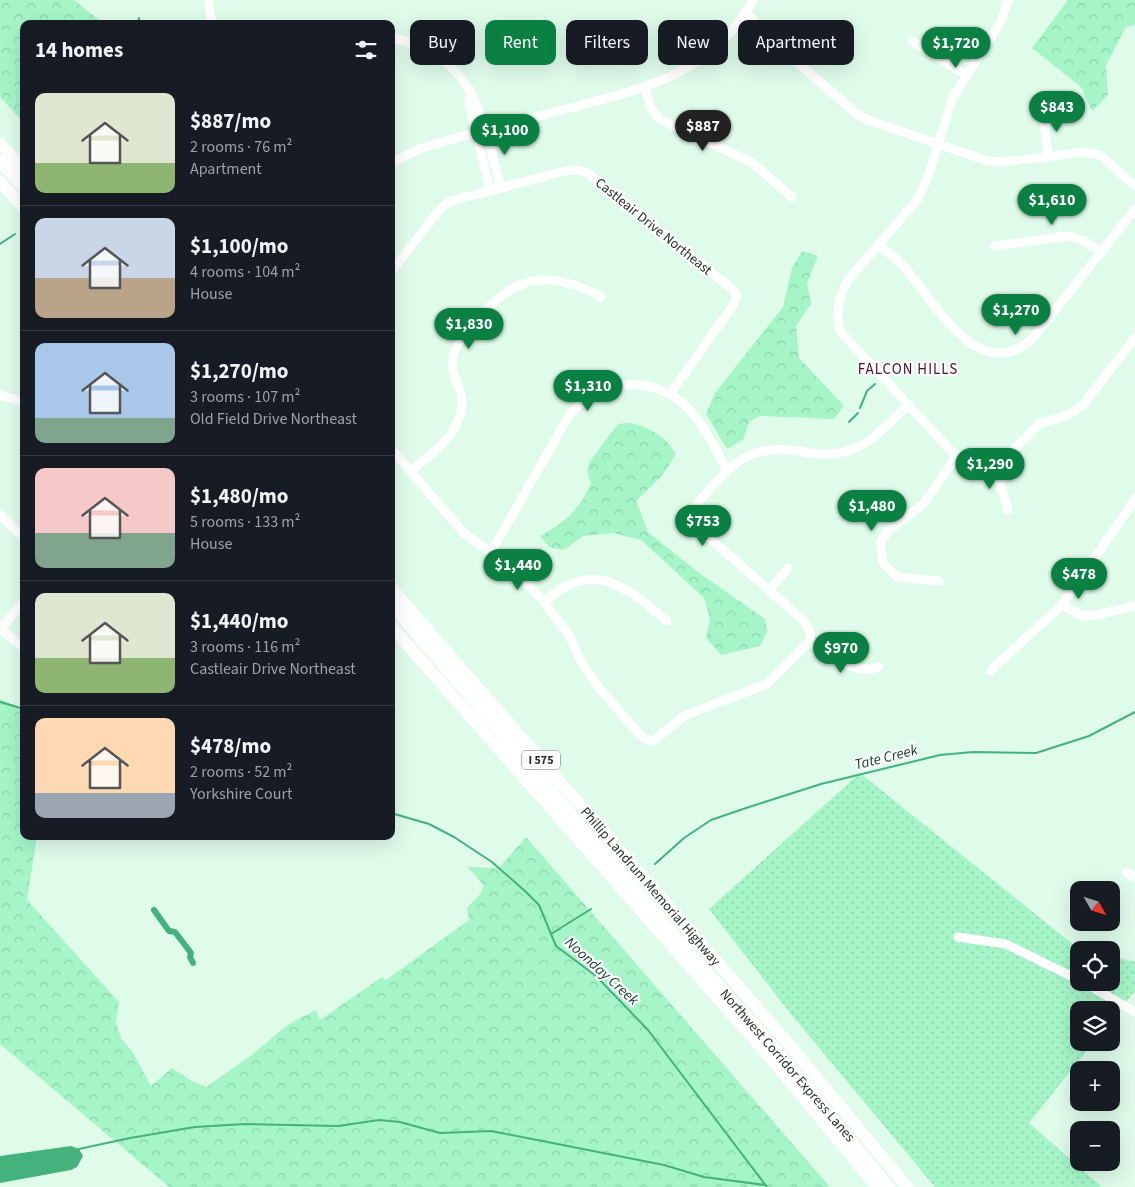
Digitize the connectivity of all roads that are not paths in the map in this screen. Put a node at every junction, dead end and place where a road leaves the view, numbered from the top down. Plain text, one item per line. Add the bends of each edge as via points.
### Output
1 (208, 0) edge
2 (753, 0) edge
3 (1008, 0) edge
4 (746, 12) junction
5 (211, 20) edge
6 (741, 20) edge
7 (753, 20) edge
8 (738, 24) edge
9 (395, 39) edge
10 (912, 41) dead end
11 (801, 65) edge
12 (966, 75) junction
13 (645, 88) junction
14 (1043, 113) dead end
15 (481, 132) junction
16 (0, 143) edge
17 (938, 145) junction
18 (1048, 156) junction
19 (0, 161) edge
20 (395, 161) edge
21 (20, 178) edge
22 (0, 180) edge
23 (20, 180) edge
24 (1135, 186) edge
25 (500, 188) junction
26 (490, 190) junction
27 (792, 196) dead end
28 (20, 203) edge
29 (1135, 209) edge
30 (880, 245) junction
31 (994, 246) dead end
32 (1100, 251) junction
33 (395, 267) edge
34 (601, 298) dead end
35 (1135, 338) edge
36 (670, 394) junction
37 (0, 395) edge
38 (20, 401) edge
39 (908, 405) junction
40 (395, 453) edge
41 (957, 456) junction
42 (994, 463) junction
43 (727, 470) junction
44 (411, 471) junction
45 (1135, 500) edge
46 (1008, 510) dead end
47 (0, 515) edge
48 (14, 527) junction
49 (20, 529) edge
50 (20, 534) edge
51 (490, 554) junction
52 (788, 568) dead end
53 (939, 580) dead end
54 (770, 588) junction
55 (395, 593) edge
56 (544, 602) junction
57 (1062, 604) junction
58 (20, 606) edge
59 (1135, 606) edge
60 (395, 609) edge
61 (667, 621) dead end
62 (0, 629) edge
63 (395, 631) edge
64 (810, 641) junction
65 (20, 645) edge
66 (878, 667) dead end
67 (990, 671) dead end
68 (1126, 872) dead end
69 (1135, 877) edge
70 (958, 937) dead end
71 (1070, 976) edge
72 (1099, 991) edge
73 (1135, 1012) edge
74 (877, 1187) edge
75 (889, 1187) edge
76 (907, 1187) edge

1 - 5 street
2 - 4 street
3 - 12 street via 1000,23
4 - 6 street
4 - 7 street
8 - 13 street via 720,45 689,68
9 - 15 street via 414,44 443,59 460,74 470,90 469,103
10 - 12 street
11 - 17 street via 862,117
12 - 17 street via 950,106
13 - 15 street
13 - 27 street via 654,113 662,121 747,159
14 - 18 street
15 - 20 street via 419,149
15 - 25 street
15 - 26 street
16 - 21 highway
17 - 18 street via 988,161
17 - 30 street via 923,190
18 - 24 street via 1095,153
19 - 23 highway
22 - 28 highway
25 - 26 street, Castleair Drive Northeast
25 - 36 street, Castleair Drive Northeast via 572,170 588,173 740,296
26 - 33 street, Castleair Drive Northeast via 457,199 440,209
29 - 32 street
30 - 32 street via 904,267 958,333 979,348 996,353 1009,352 1033,338
30 - 39 street via 848,280 839,301 837,320 844,337
31 - 32 street via 1067,236 1083,240
34 - 44 street via 574,284 548,279 516,286 494,300 455,350 453,367 462,390 463,404 455,428
35 - 42 street via 1082,406 1068,415 1039,424 1007,456
36 - 43 street via 693,414
36 - 51 street via 644,385 623,385 595,393 578,405 557,435
37 - 38 street
39 - 41 street
39 - 43 street via 874,436 846,452 761,451 742,458
40 - 44 street
41 - 42 street via 975,464
41 - 53 street via 923,504 888,531 880,543 883,563 897,577
42 - 46 street
43 - 54 street via 688,518
44 - 51 street via 464,533
45 - 57 street
47 - 48 street
48 - 49 street
48 - 50 street
51 - 56 street via 516,572
52 - 54 street
54 - 64 street via 807,624
55 - 76 highway, Phillip Landrum Memorial Highway / I 575 via 786,1041
56 - 61 street via 559,591 594,578 632,592
56 - 64 street via 570,637 594,680 647,742 659,738 683,717 767,684
57 - 59 street via 1083,616
57 - 67 street
58 - 62 street
60 - 75 highway, Northwest Corridor Express Lanes via 780,1054
62 - 65 street
63 - 74 highway, Phillip Landrum Memorial Highway / I 575 via 774,1061
64 - 66 street via 857,668 872,670
68 - 69 street
70 - 71 street via 1006,944
72 - 73 street

